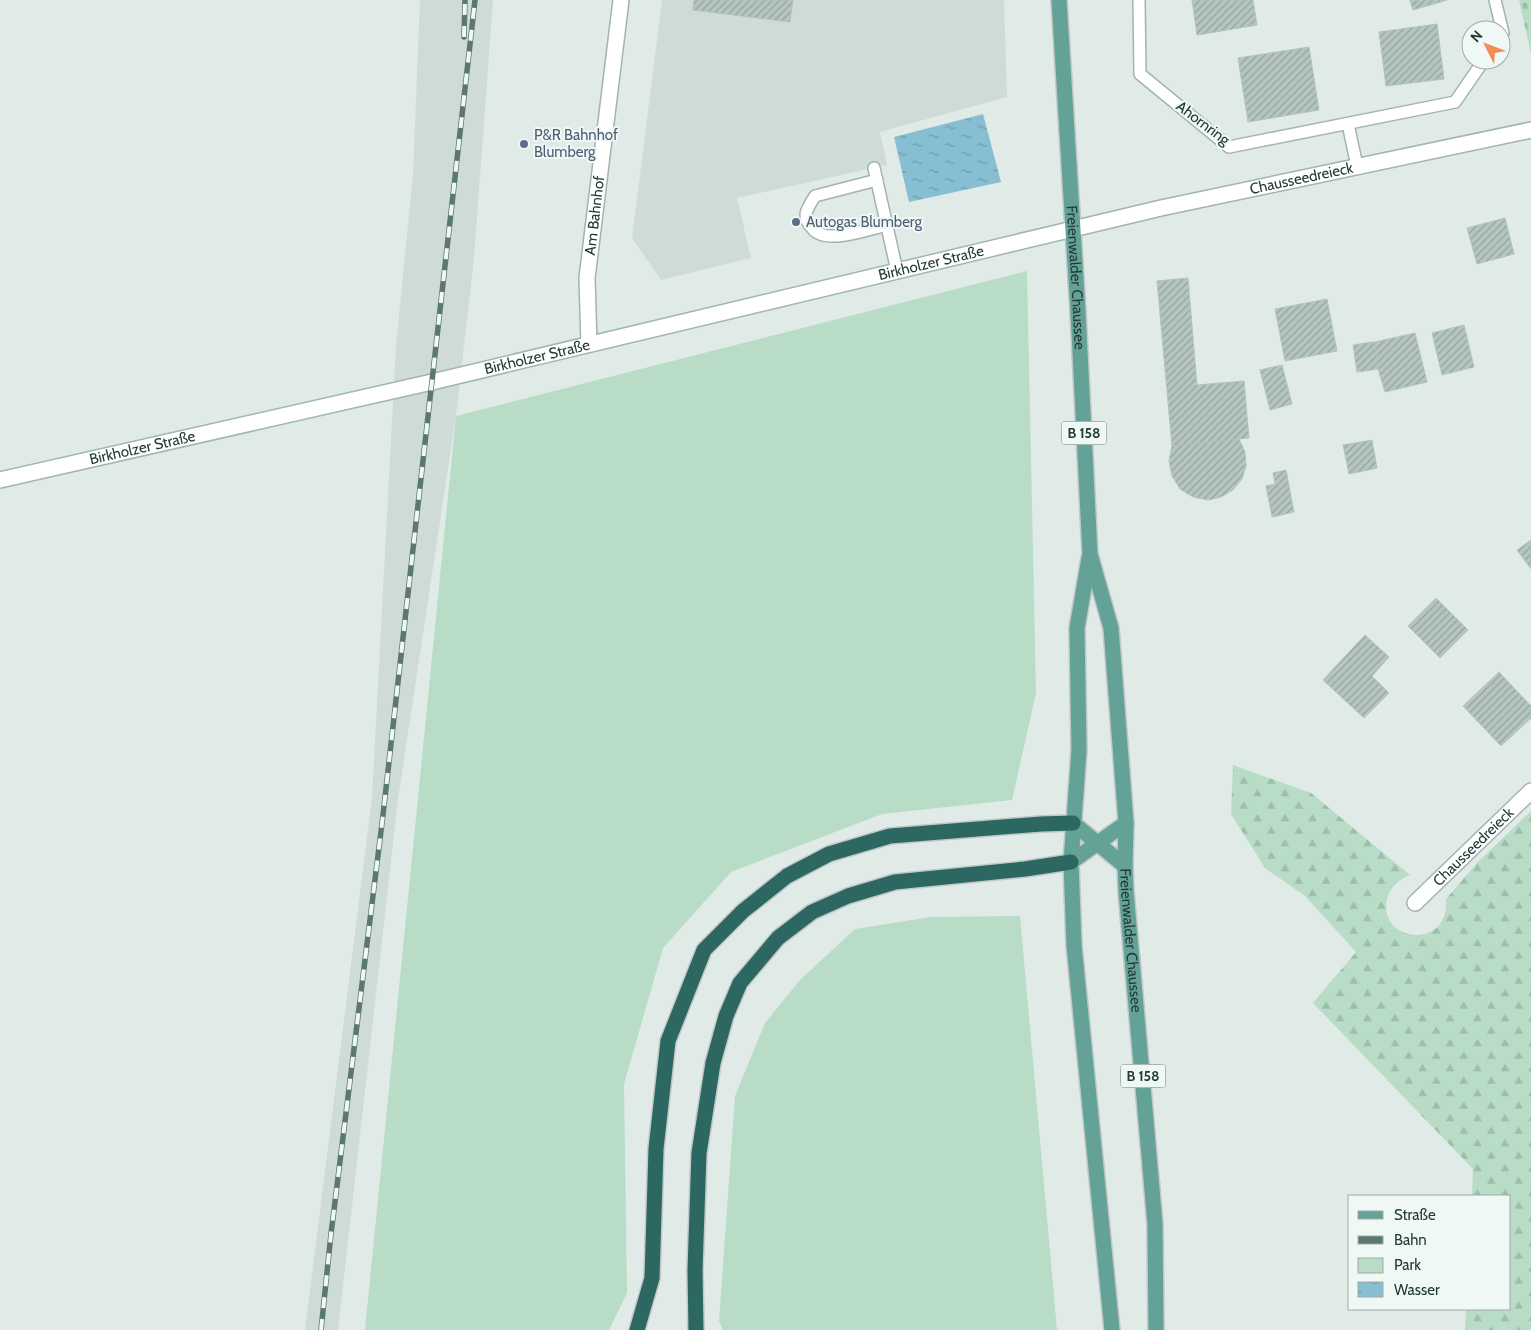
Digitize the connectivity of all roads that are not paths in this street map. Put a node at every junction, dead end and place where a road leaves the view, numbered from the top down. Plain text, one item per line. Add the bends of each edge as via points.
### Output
1 (621, 0) edge
2 (1059, 0) edge
3 (1140, 0) edge
4 (1495, 0) edge
5 (1500, 20) edge
6 (1477, 70) edge
7 (1348, 124) junction
8 (1531, 130) edge
9 (1357, 166) junction
10 (874, 168) dead end
11 (877, 180) junction
12 (886, 225) junction
13 (1073, 229) junction
14 (897, 271) junction
15 (589, 344) junction
16 (0, 480) edge
17 (1090, 554) junction
18 (1531, 791) edge
19 (1126, 823) junction
20 (1073, 824) junction
21 (1098, 843) junction
22 (1071, 862) junction
23 (1125, 866) junction
24 (1415, 903) dead end
25 (637, 1330) edge
26 (696, 1330) edge
27 (1112, 1330) edge
28 (1156, 1330) edge

1 - 15 main road, Am Bahnhof via 587,278
2 - 13 main road, Freienwalder Chaussee / B 158
3 - 7 lane, Ahornring via 1140,74 1230,147
4 - 5 lane
6 - 7 lane, Ahornring via 1455,102
7 - 9 lane
8 - 9 main road, Chausseedreieck
9 - 13 main road, Chausseedreieck
10 - 11 lane
11 - 12 lane
11 - 12 lane via 815,196 806,213 814,231 828,236 840,237
12 - 14 lane
13 - 14 main road, Birkholzer Straße
13 - 17 main road, Freienwalder Chaussee / B 158
14 - 15 main road, Birkholzer Straße
15 - 16 main road, Birkholzer Straße
17 - 19 main road, Freienwalder Chaussee / B 158 via 1111,628
17 - 20 main road, Freienwalder Chaussee / B 158 via 1076,628 1079,750
18 - 24 main road, Chausseedreieck
19 - 21 main road
19 - 23 main road, Freienwalder Chaussee / B 158
20 - 21 main road
20 - 22 main road, Freienwalder Chaussee / B 158
20 - 25 highway via 890,836 829,854 787,876 743,911 704,950 668,1041 656,1149 652,1278
21 - 22 main road
21 - 23 main road
22 - 26 highway via 895,882 848,896 812,912 778,938 740,983 726,1016 713,1063 700,1153
22 - 27 main road, Freienwalder Chaussee / B 158 via 1074,945
23 - 28 main road, Freienwalder Chaussee / B 158 via 1155,1224

